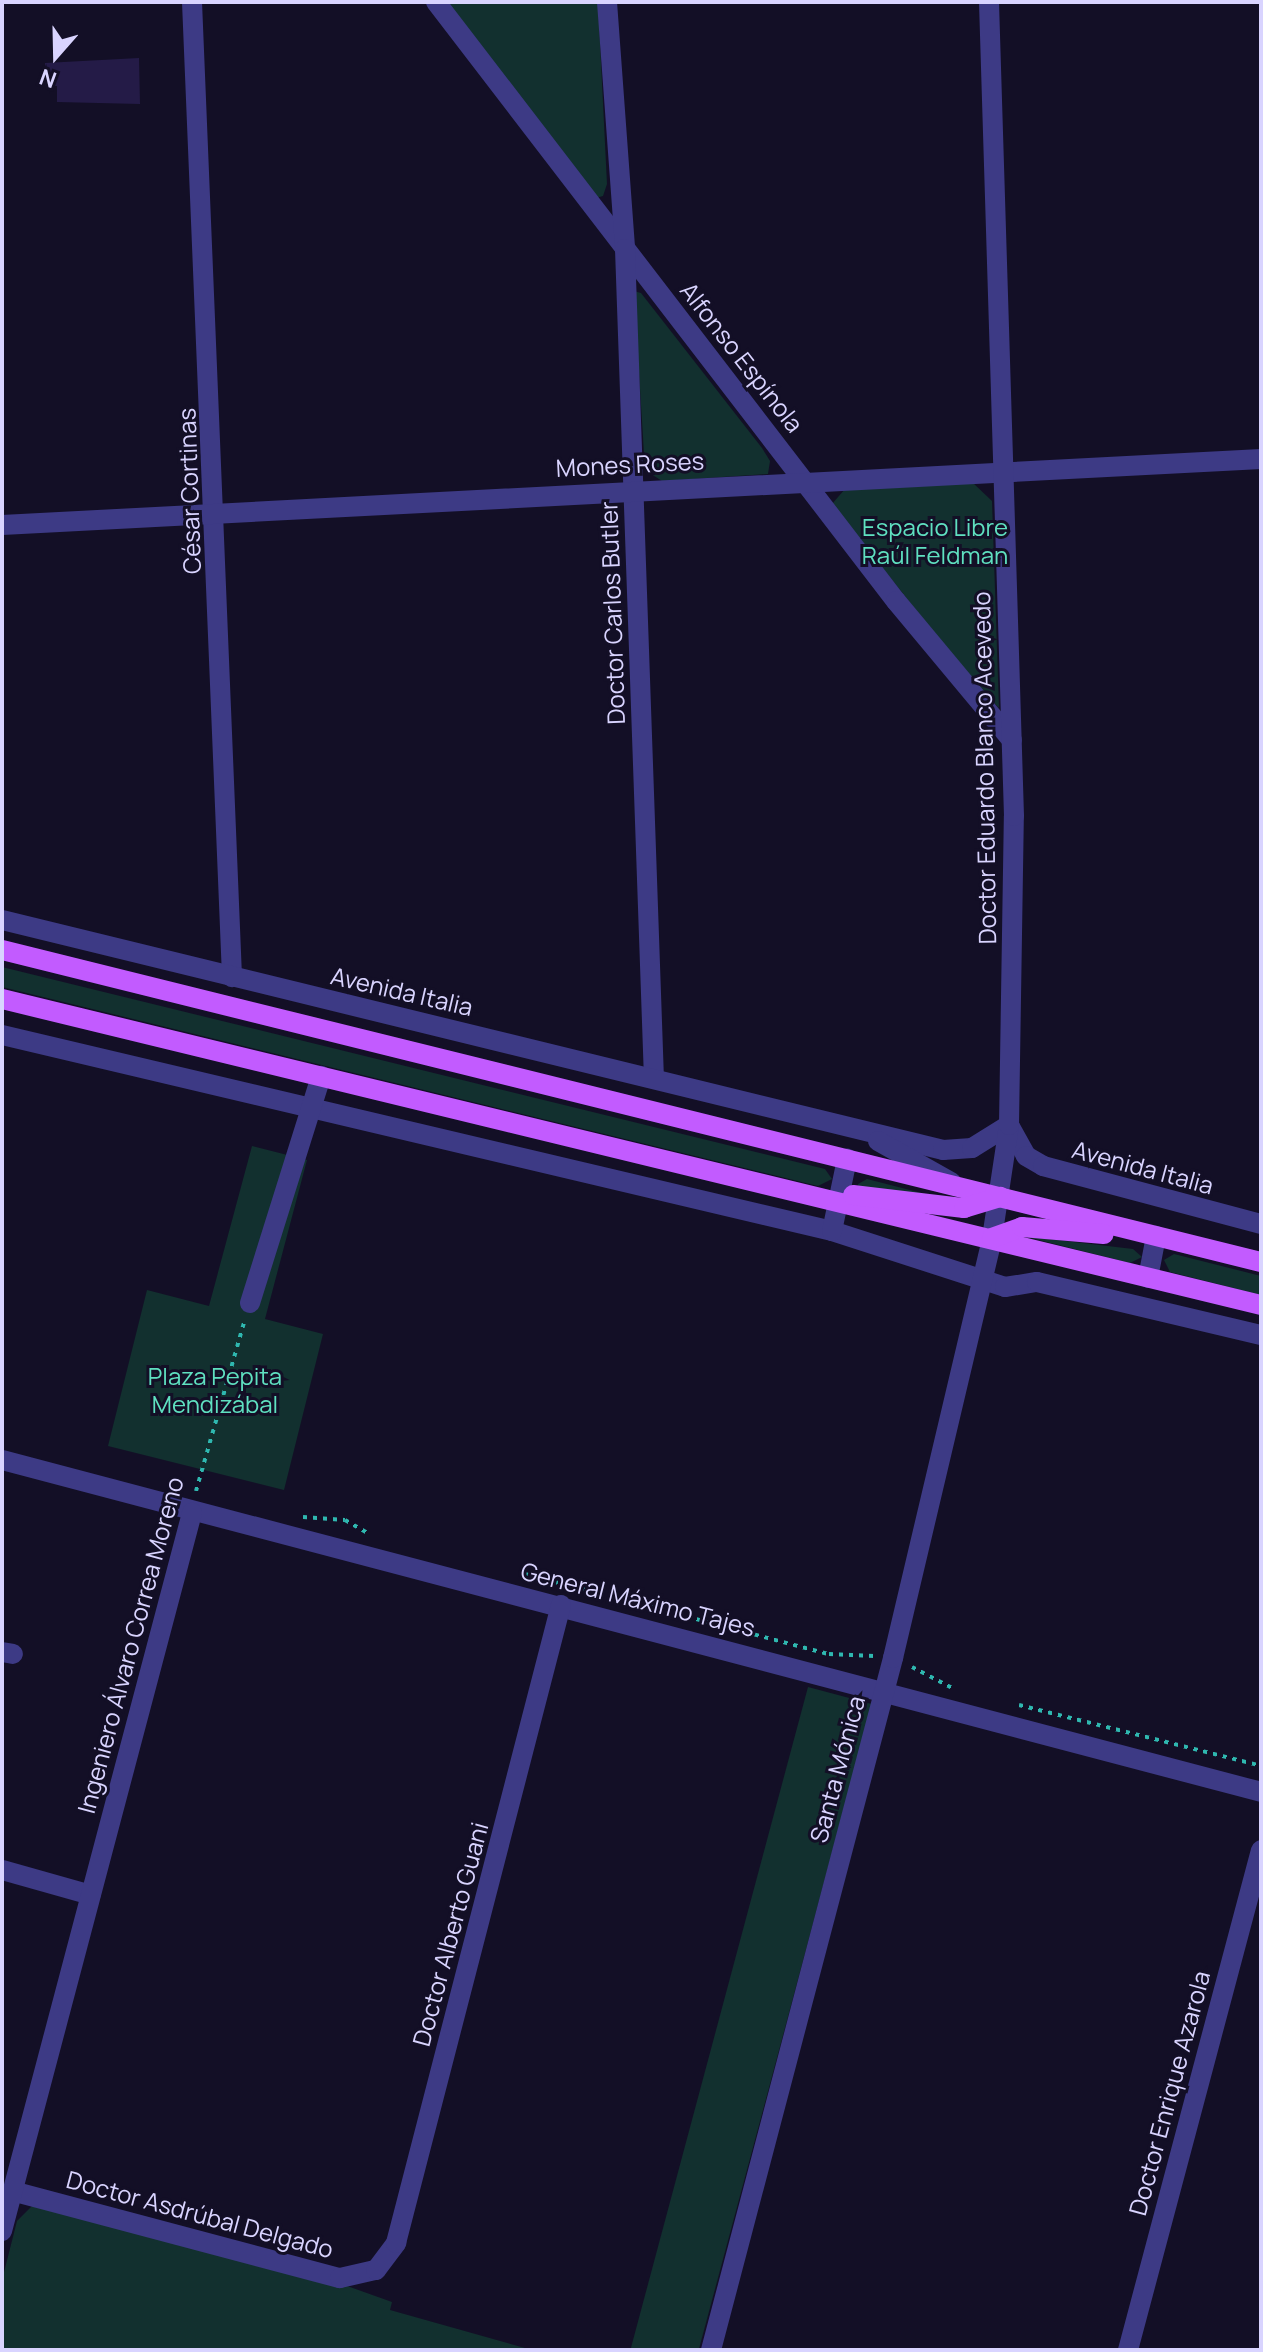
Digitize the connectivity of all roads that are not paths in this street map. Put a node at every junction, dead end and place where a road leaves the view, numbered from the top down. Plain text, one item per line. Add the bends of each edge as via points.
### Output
1 (192, 2) edge
2 (436, 2) edge
3 (607, 2) edge
4 (989, 2) edge
5 (625, 249) junction
6 (1261, 459) edge
7 (1006, 470) junction
8 (804, 481) junction
9 (634, 490) junction
10 (217, 514) junction
11 (2, 525) edge
12 (1012, 740) junction
13 (2, 920) edge
14 (2, 950) edge
15 (232, 977) junction
16 (2, 999) edge
17 (2, 1035) edge
18 (321, 1076) junction
19 (654, 1078) junction
20 (312, 1108) junction
21 (790, 1111) junction
22 (1009, 1125) junction
23 (850, 1126) junction
24 (782, 1144) junction
25 (847, 1159) junction
26 (722, 1174) junction
27 (962, 1188) junction
28 (1000, 1197) junction
29 (838, 1201) junction
30 (716, 1204) junction
31 (1261, 1224) edge
32 (832, 1231) junction
33 (1156, 1236) junction
34 (992, 1238) junction
35 (1261, 1262) edge
36 (1148, 1278) junction
37 (982, 1282) junction
38 (250, 1303) road end
39 (1261, 1305) edge
40 (1261, 1335) edge
41 (2, 1460) edge
42 (192, 1513) junction
43 (561, 1605) junction
44 (885, 1689) junction
45 (1261, 1792) edge
46 (1261, 1850) edge
47 (2, 1870) edge
48 (91, 1895) junction
49 (12, 2191) junction
50 (2, 2231) edge
51 (376, 2270) joint
52 (711, 2350) edge
53 (1128, 2350) edge

1 - 10 street, César Cortinas
2 - 5 street, Alfonso Espínola
3 - 5 street, Doctor Carlos Butler
4 - 7 street, Doctor Eduardo Blanco Acevedo
5 - 8 street, Alfonso Espínola
5 - 9 street, Doctor Carlos Butler
6 - 7 street, Mones Roses
7 - 8 street, Mones Roses
7 - 12 street, Doctor Eduardo Blanco Acevedo
8 - 9 street, Mones Roses
8 - 12 street, Alfonso Espínola
9 - 10 street, Mones Roses
9 - 19 street, Doctor Carlos Butler
10 - 11 street, Mones Roses
10 - 15 street, César Cortinas
12 - 22 street, Doctor Eduardo Blanco Acevedo
13 - 15 street, Avenida Italia
14 - 24 main road, Avenida Italia
15 - 19 street, Avenida Italia
16 - 18 main road
17 - 20 street
18 - 20 street
18 - 26 main road
19 - 21 street, Avenida Italia
20 - 30 street
20 - 38 street
21 - 23 street, Avenida Italia
21 - 24 street
22 - 23 street, Avenida Italia via 958,1152
22 - 28 street, Doctor Eduardo Blanco Acevedo
22 - 31 street, Avenida Italia via 1026,1156 1043,1166
23 - 27 street, Avenida Italia
24 - 25 main road, Avenida Italia
25 - 27 main road, Avenida Italia
25 - 29 street
26 - 29 main road
26 - 30 street
27 - 28 main road, Avenida Italia
28 - 29 main road via 964,1208 858,1195
28 - 33 main road, Avenida Italia
28 - 34 street, Santa Mónica
29 - 32 street
29 - 34 main road
30 - 32 street
32 - 37 street via 923,1257 948,1272
33 - 34 main road via 1022,1227
33 - 35 main road, Avenida Italia
33 - 36 street
34 - 36 main road
34 - 37 street, Santa Mónica
36 - 39 main road
37 - 40 street via 1005,1287 1037,1282
37 - 44 street, Santa Mónica
41 - 42 street, General Máximo Tajes
42 - 43 street, General Máximo Tajes
42 - 48 street, Ingeniero Álvaro Correa Moreno
43 - 44 street, General Máximo Tajes
43 - 51 street, Doctor Alberto Guani via 396,2243
44 - 45 street, General Máximo Tajes
44 - 52 street, Santa Mónica
46 - 53 street, Doctor Enrique Azarola
47 - 48 street
48 - 49 street, Ingeniero Álvaro Correa Moreno
49 - 50 street, Ingeniero Álvaro Correa Moreno
49 - 51 street, Doctor Asdrúbal Delgado via 340,2278

